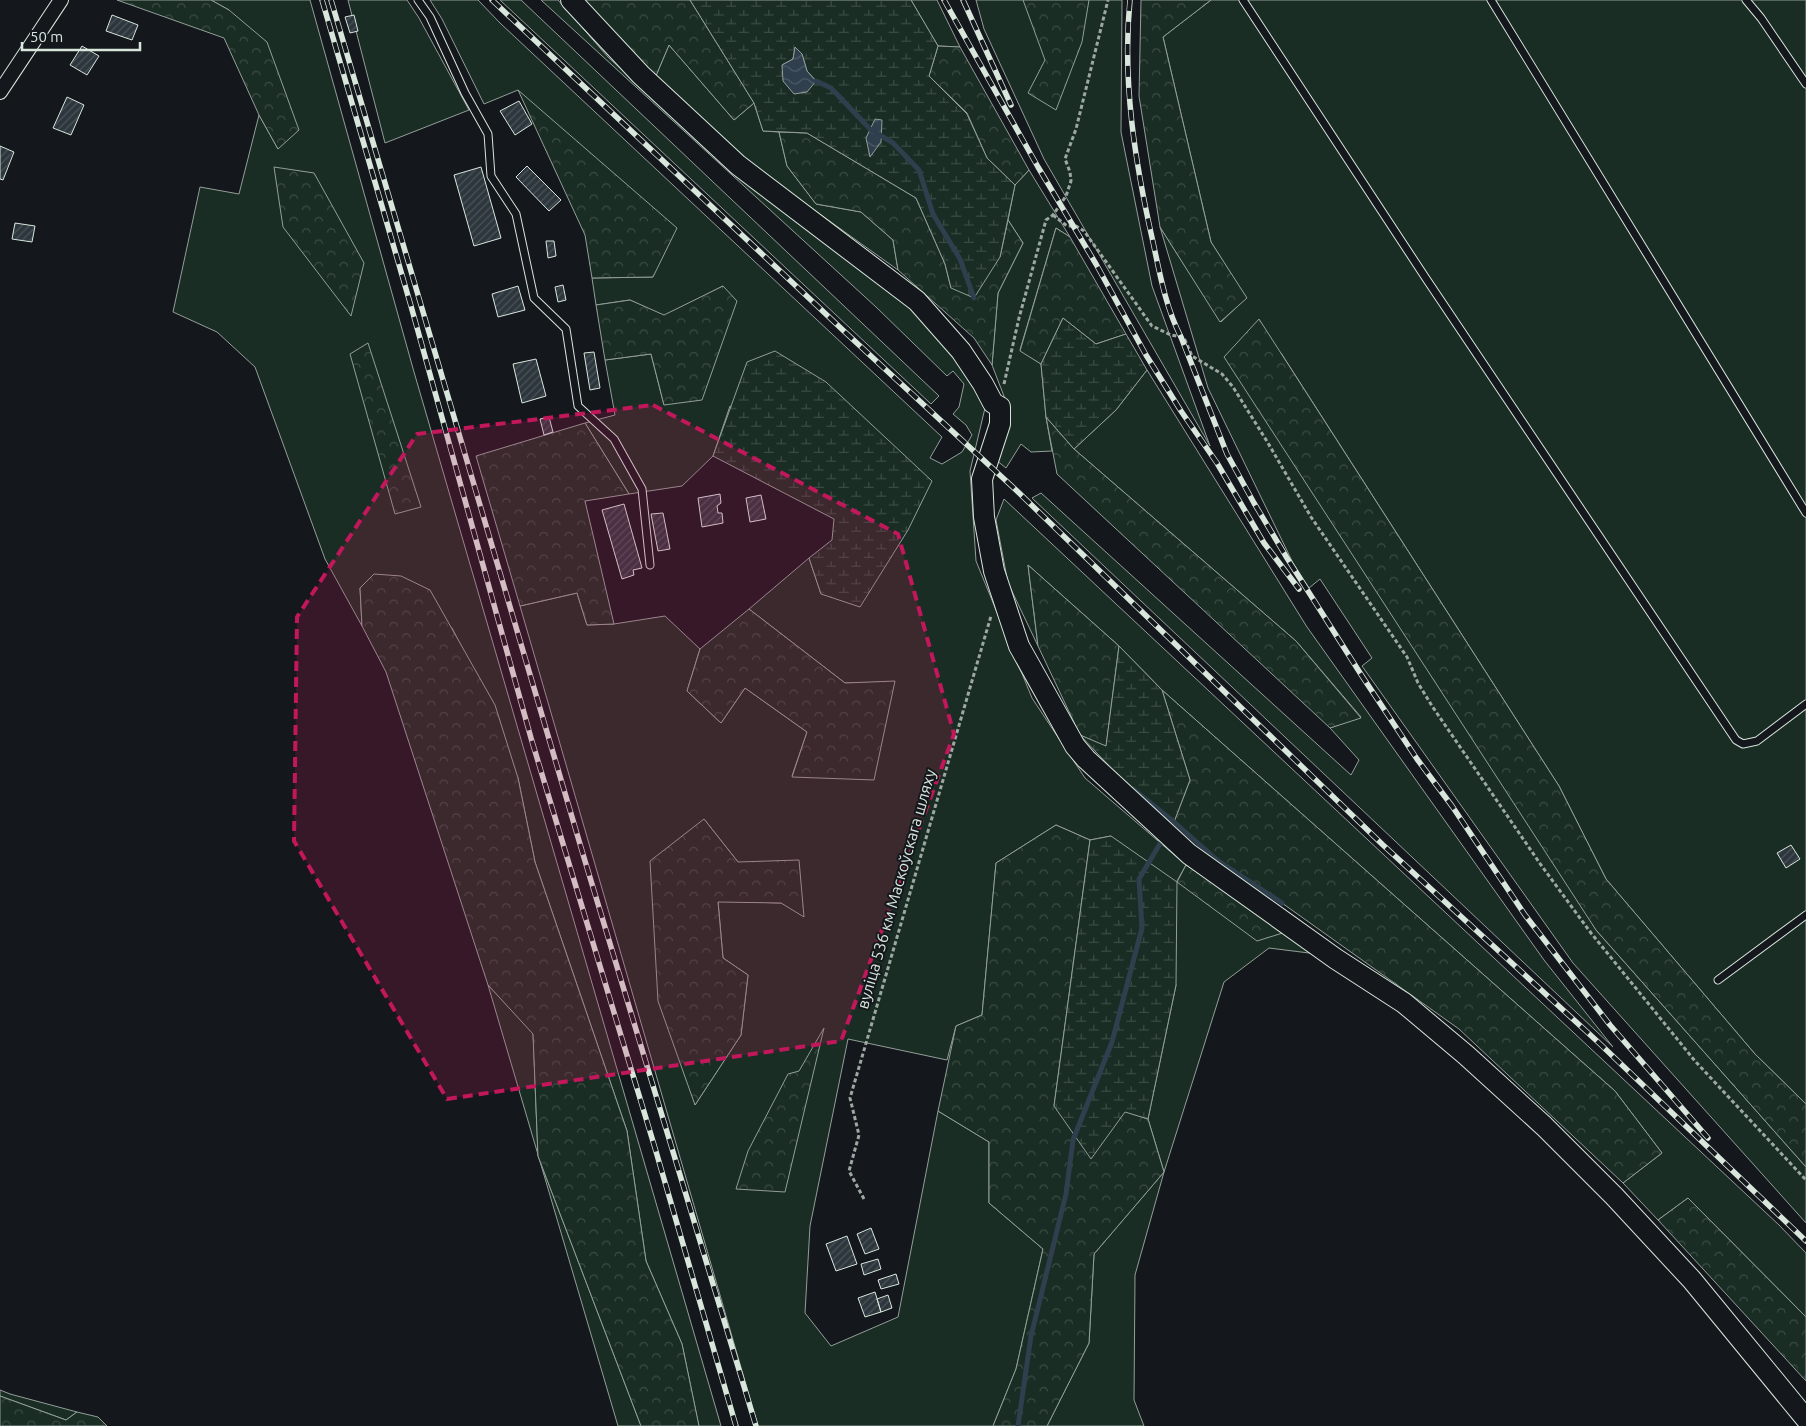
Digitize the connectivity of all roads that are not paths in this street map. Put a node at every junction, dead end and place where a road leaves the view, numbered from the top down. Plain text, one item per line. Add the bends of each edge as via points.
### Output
1 (61, 0) edge
2 (418, 0) edge
3 (570, 0) edge
4 (1243, 0) edge
5 (1491, 0) edge
6 (1746, 0) edge
7 (1806, 84) edge
8 (0, 92) edge
9 (1806, 513) edge
10 (650, 565) dead end
11 (1806, 704) edge
12 (1806, 915) edge
13 (1718, 980) dead end
14 (1806, 1419) edge

1 - 8 street
2 - 10 lane via 430,17 488,134 491,176 516,214 534,298 566,329 578,406 614,439 642,489
3 - 14 street via 642,75 738,164 917,301 961,351 993,403 1000,407 1000,424 982,478 984,517 994,571 1020,646 1075,746 1086,759 1189,854 1336,959 1404,1003 1544,1126 1692,1280
4 - 11 lane via 1736,740 1743,744 1757,741
5 - 9 lane
6 - 7 lane
12 - 13 lane

